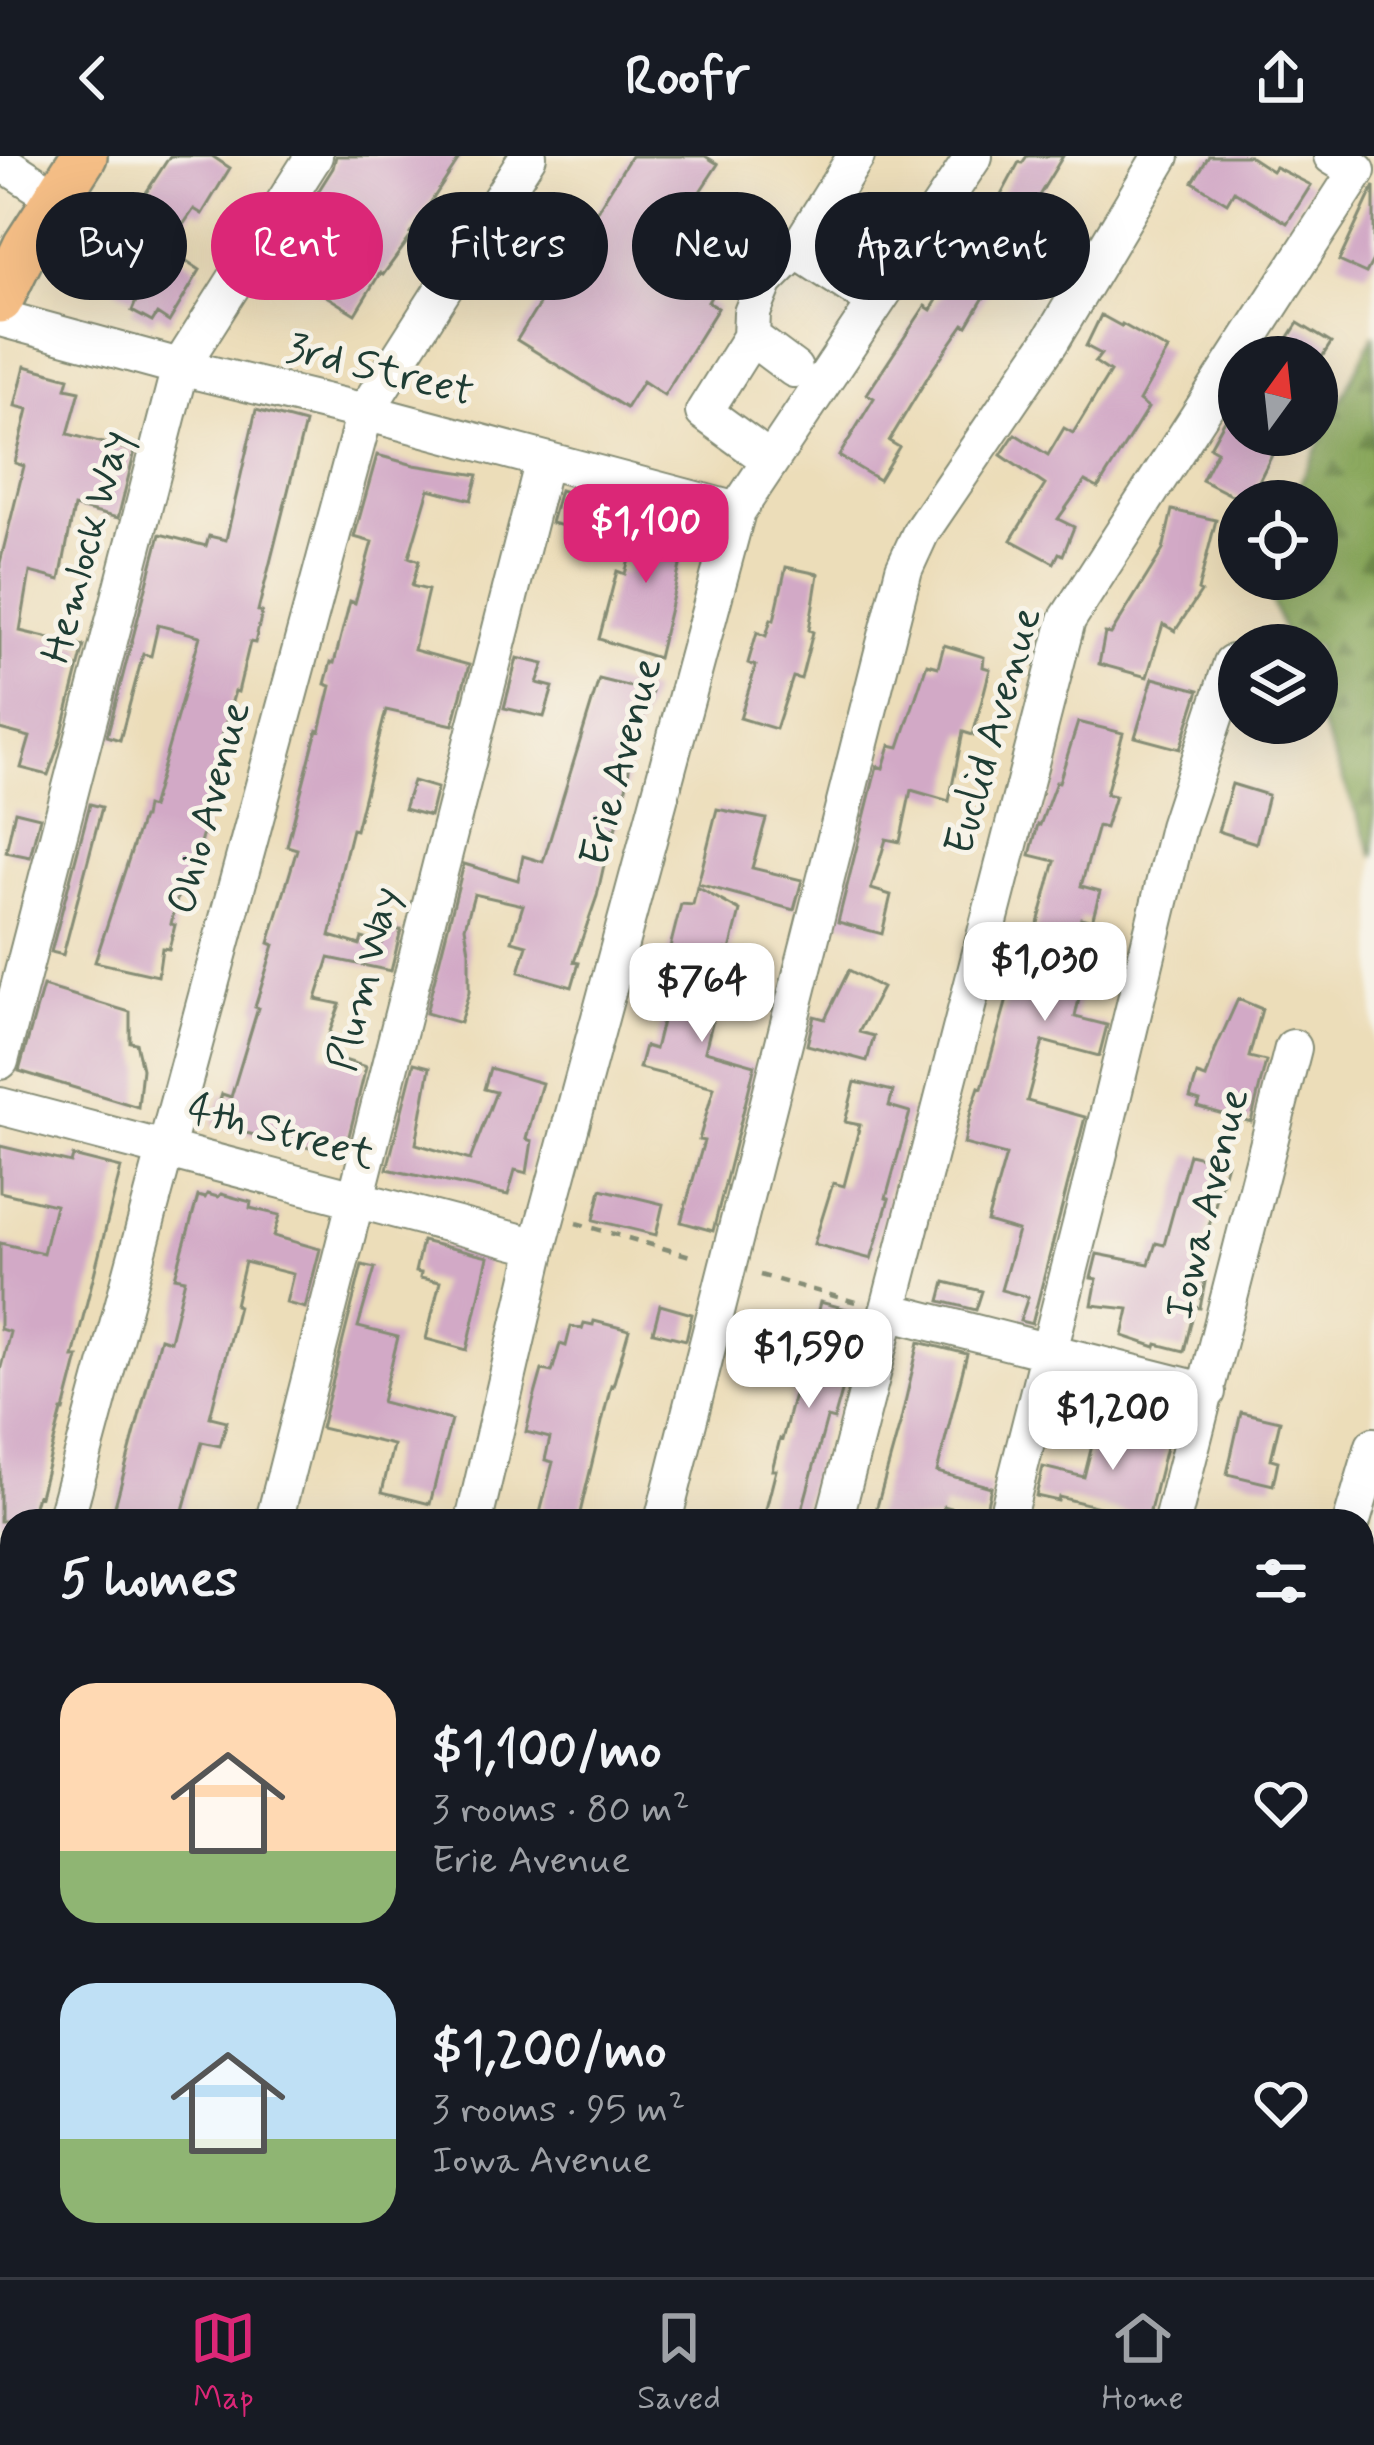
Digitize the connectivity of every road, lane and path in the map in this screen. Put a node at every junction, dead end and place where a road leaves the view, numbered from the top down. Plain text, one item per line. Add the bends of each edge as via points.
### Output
1 (83, 156) edge
2 (314, 156) edge
3 (528, 156) edge
4 (856, 156) edge
5 (974, 156) edge
6 (1161, 156) edge
7 (0, 161) edge
8 (1344, 164) edge
9 (48, 192) edge
10 (61, 192) edge
11 (36, 231) edge
12 (796, 250) junction
13 (0, 300) edge
14 (876, 302) junction
15 (0, 318) edge
16 (751, 337) junction
17 (181, 367) junction
18 (794, 369) dead end
19 (365, 412) junction
20 (544, 460) junction
21 (770, 460) junction
22 (737, 512) junction
23 (1218, 706) edge
24 (1293, 1048) dead end
25 (0, 1061) edge
26 (0, 1106) edge
27 (164, 1149) junction
28 (356, 1199) junction
29 (538, 1247) junction
30 (889, 1311) junction
31 (1049, 1352) junction
32 (1207, 1392) junction
33 (1374, 1446) edge
34 (68, 1509) edge
35 (277, 1509) edge
36 (477, 1509) edge
37 (666, 1509) edge
38 (837, 1509) edge
39 (1009, 1509) edge
40 (1175, 1509) edge
41 (1356, 1509) edge

1 - 10 main road
2 - 17 street, Hemlock Way
3 - 19 street, Ohio Avenue
4 - 12 street
5 - 14 street, Erie Avenue
6 - 37 street via 904,569
7 - 9 street
8 - 30 street, Euclid Avenue via 1067,620
11 - 13 main road
12 - 14 street
12 - 16 street via 765,281
14 - 21 street, Erie Avenue
15 - 17 street, 3rd Street
16 - 18 street
16 - 21 street via 704,412
17 - 19 street, 3rd Street
17 - 25 street, Hemlock Way
19 - 20 street, 3rd Street
19 - 27 street, Ohio Avenue
20 - 22 street, 3rd Street
20 - 28 street, Plum Way
21 - 22 street, Erie Avenue
22 - 29 street, Erie Avenue
23 - 31 street via 1178,827
24 - 32 street, Iowa Avenue
26 - 27 street, 4th Street
27 - 28 street, 4th Street
27 - 34 street, Ohio Avenue
28 - 29 street, 4th Street
28 - 35 street, Plum Way
29 - 36 street, Erie Avenue
30 - 31 street
30 - 38 street, Euclid Avenue
31 - 32 street
31 - 39 street
32 - 40 street, Iowa Avenue
33 - 41 street

